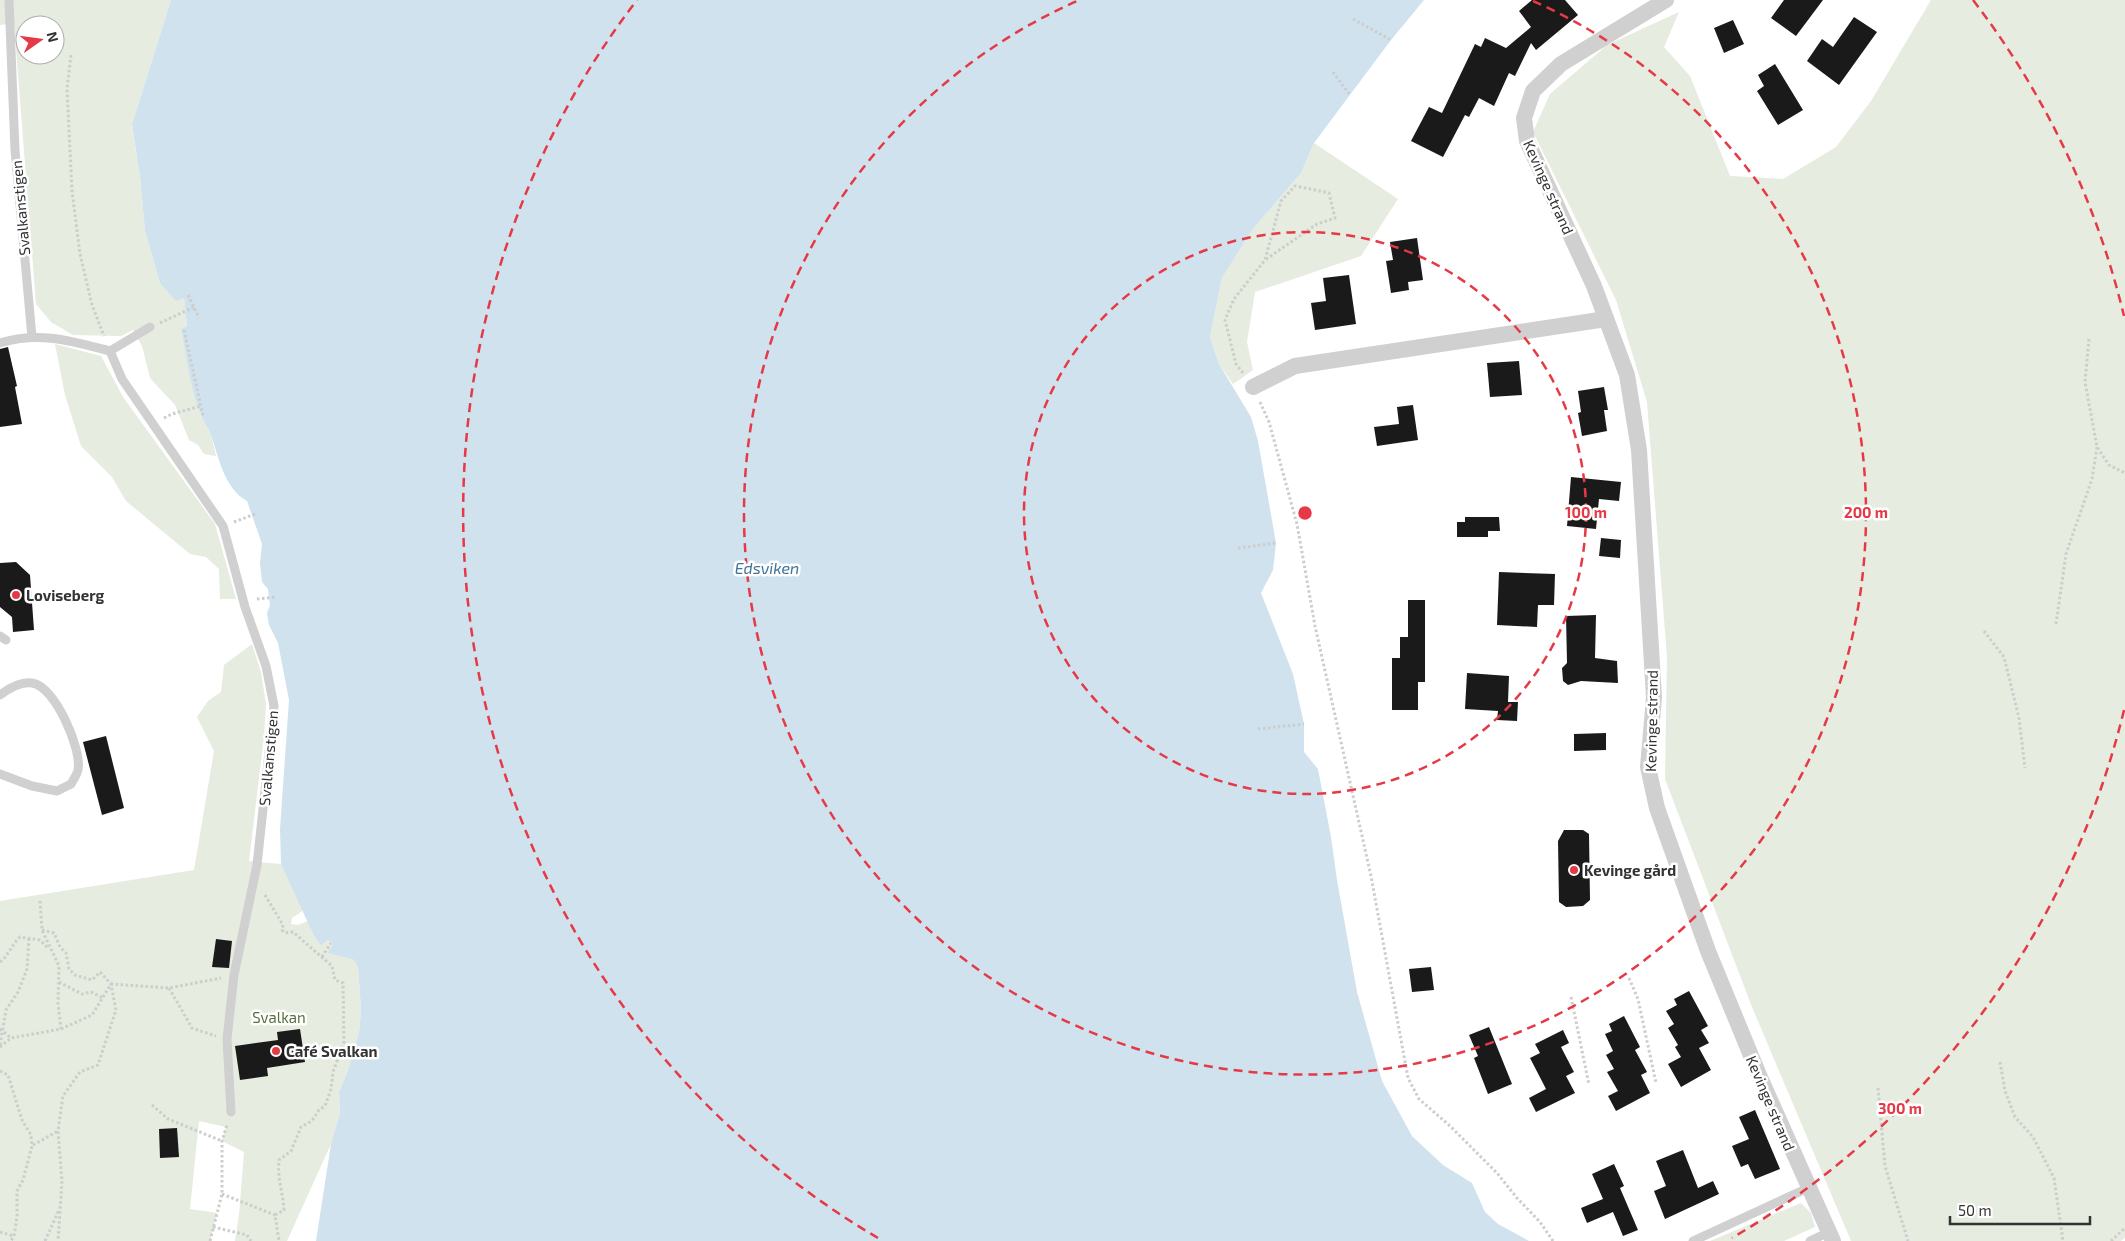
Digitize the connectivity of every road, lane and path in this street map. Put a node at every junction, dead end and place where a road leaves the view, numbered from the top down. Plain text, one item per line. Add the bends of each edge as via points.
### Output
1 (9, 0) edge
2 (1666, 0) edge
3 (1353, 19) dead end
4 (1391, 40) dead end
5 (71, 55) dead end
6 (1333, 72) dead end
7 (1349, 94) dead end
8 (1265, 260) junction
9 (188, 295) dead end
10 (194, 307) junction
11 (199, 318) dead end
12 (1606, 319) junction
13 (150, 327) joint
14 (184, 330) dead end
15 (32, 337) junction
16 (2089, 339) dead end
17 (0, 344) edge
18 (110, 351) junction
19 (1253, 387) junction
20 (201, 406) junction
21 (172, 414) dead end
22 (203, 416) dead end
23 (2097, 447) junction
24 (2125, 473) edge
25 (255, 514) dead end
26 (244, 518) dead end
27 (1276, 542) dead end
28 (1238, 548) dead end
29 (276, 597) dead end
30 (254, 599) dead end
31 (2056, 624) dead end
32 (1984, 631) dead end
33 (0, 695) edge
34 (1304, 724) dead end
35 (1258, 729) dead end
36 (2025, 768) dead end
37 (0, 774) edge
38 (264, 892) dead end
39 (40, 901) dead end
40 (42, 930) junction
41 (29, 938) junction
42 (332, 943) dead end
43 (51, 951) junction
44 (322, 957) junction
45 (0, 962) edge
46 (234, 975) junction
47 (1629, 978) dead end
48 (59, 982) junction
49 (111, 984) junction
50 (169, 988) junction
51 (1571, 997) dead end
52 (103, 998) junction
53 (61, 1028) junction
54 (1, 1030) edge
55 (11, 1038) junction
56 (227, 1039) junction
57 (0, 1046) edge
58 (2000, 1062) dead end
59 (0, 1071) edge
60 (1656, 1083) dead end
61 (1589, 1085) dead end
62 (1878, 1088) dead end
63 (152, 1105) dead end
64 (232, 1112) joint
65 (58, 1131) junction
66 (222, 1141) junction
67 (32, 1146) junction
68 (1808, 1188) junction
69 (222, 1194) junction
70 (60, 1208) junction
71 (275, 1215) junction
72 (213, 1227) junction
73 (2125, 1228) edge
74 (0, 1232) edge
75 (14, 1236) junction
76 (1831, 1236) edge
77 (11, 1241) edge
78 (45, 1241) edge
79 (58, 1241) edge
80 (210, 1241) edge
81 (251, 1241) edge
82 (280, 1241) edge
83 (1553, 1241) edge
84 (1692, 1241) edge
85 (1810, 1241) edge
86 (1908, 1241) edge
87 (2063, 1241) edge
88 (2111, 1241) edge

1 - 15 lane, Svalkanstigen via 15,150
2 - 12 street, Kevinge strand via 1561,64 1533,92 1524,118 1527,141
3 - 4 path
5 - 18 path via 67,112 79,245 92,305
6 - 7 path
8 - 8 path via 1317,224 1335,218 1330,193 1295,186 1282,201
8 - 19 path via 1234,299 1225,320 1236,364
9 - 10 path
10 - 11 path
10 - 13 path
12 - 19 street via 1295,366
12 - 68 street, Kevinge strand via 1627,375 1640,450 1654,697 1648,767 1656,808 1708,951
13 - 18 lane
14 - 20 path
15 - 17 lane
15 - 18 lane via 56,337
16 - 23 path via 2085,382
18 - 46 lane, Svalkanstigen via 122,379 223,526 245,607 268,674 274,706 258,865
19 - 83 path via 1269,422 1297,524 1314,626 1373,885 1408,1078 1419,1099 1497,1174
20 - 21 path
20 - 22 path
23 - 24 path via 2109,465
23 - 31 path via 2092,479 2066,554
25 - 26 path
27 - 28 path
29 - 30 path
32 - 36 path via 2004,657 2019,718
33 - 37 lane via 19,684 30,682 44,688 72,733 78,771 71,784 57,791
34 - 35 path
38 - 44 path via 283,925 282,930 292,932
39 - 40 path
40 - 43 path
40 - 49 path via 54,933 66,953 69,969 75,975 92,980 100,972
41 - 43 path via 40,940
41 - 45 path via 16,940
41 - 54 path via 27,969 6,1010
42 - 44 path
43 - 48 path via 58,966
44 - 71 path via 332,966 335,980 343,983 344,1042 325,1106 312,1121 301,1127 291,1151 280,1160 278,1173 284,1210
46 - 50 path
46 - 56 lane, Svalkanstigen
47 - 60 path via 1638,999
48 - 52 path via 82,994 92,992
48 - 53 path
49 - 50 path
49 - 52 path
49 - 65 path via 116,1010 98,1065 80,1072 63,1096
50 - 56 path via 192,1028
51 - 61 path
52 - 53 path via 92,1015
53 - 55 path
54 - 55 path
54 - 57 path
55 - 57 path
56 - 64 lane, Svalkanstigen
58 - 87 path via 2005,1090 2015,1117 2033,1137 2054,1178
59 - 67 path via 8,1075 22,1120 31,1135
62 - 86 path via 1885,1166
63 - 66 path via 168,1119
64 - 66 path
65 - 67 path
65 - 70 path via 62,1181
66 - 69 path
67 - 75 path via 23,1180 16,1192
68 - 76 street, Kevinge strand
68 - 84 lane
69 - 71 path
69 - 72 path
70 - 78 path
70 - 79 path
71 - 82 path
72 - 80 path
72 - 81 path via 247,1235
73 - 88 path
74 - 75 path
75 - 77 path
76 - 85 lane, Kevinge strand

